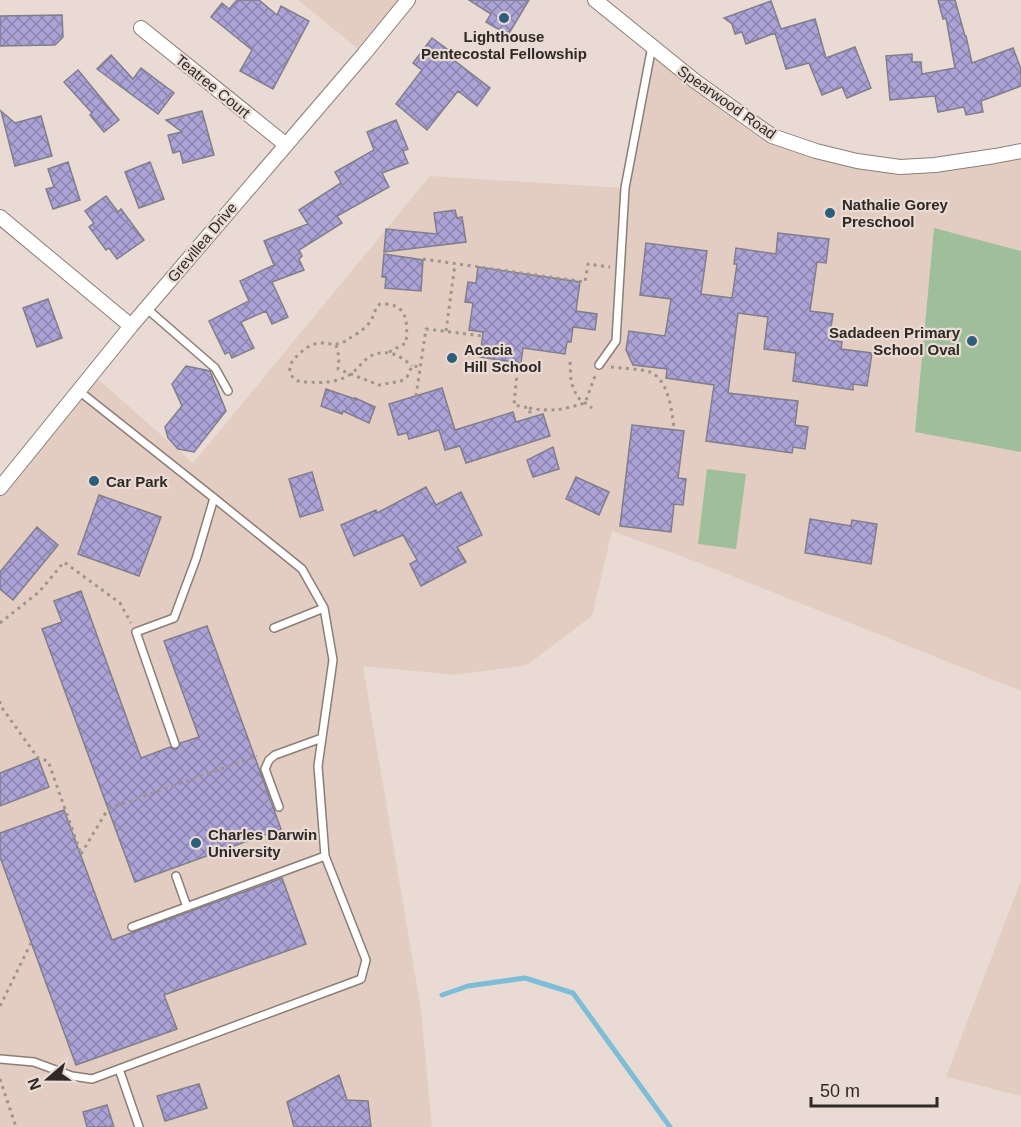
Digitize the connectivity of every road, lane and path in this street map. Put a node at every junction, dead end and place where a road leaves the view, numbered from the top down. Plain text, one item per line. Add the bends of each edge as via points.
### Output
1 (408, 0) edge
2 (595, 0) edge
3 (141, 28) dead end
4 (652, 46) junction
5 (285, 144) junction
6 (1021, 151) edge
7 (0, 217) edge
8 (423, 259) dead end
9 (455, 264) junction
10 (621, 268) junction
11 (146, 308) junction
12 (131, 326) junction
13 (446, 331) junction
14 (483, 336) dead end
15 (336, 345) junction
16 (389, 352) junction
17 (570, 362) dead end
18 (518, 363) dead end
19 (599, 365) junction
20 (412, 366) junction
21 (421, 367) junction
22 (351, 374) junction
23 (79, 391) junction
24 (228, 391) dead end
25 (416, 396) dead end
26 (585, 403) junction
27 (529, 408) junction
28 (592, 408) dead end
29 (531, 417) dead end
30 (674, 429) dead end
31 (0, 488) edge
32 (214, 498) junction
33 (324, 608) junction
34 (0, 623) edge
35 (274, 628) dead end
36 (136, 632) junction
37 (0, 701) edge
38 (322, 738) junction
39 (175, 744) dead end
40 (265, 753) dead end
41 (279, 807) dead end
42 (325, 856) junction
43 (176, 876) dead end
44 (187, 907) junction
45 (132, 927) dead end
46 (31, 942) dead end
47 (0, 1006) edge
48 (0, 1059) edge
49 (119, 1069) junction
50 (0, 1079) edge
51 (16, 1127) edge
52 (139, 1127) edge

1 - 5 street, Grevillea Drive
2 - 4 street, Spearwood Road
3 - 5 street, Teatree Court
4 - 6 street, Spearwood Road via 772,136 816,151 900,167
4 - 10 lane via 625,188
5 - 11 street, Grevillea Drive
7 - 12 street
8 - 9 path
9 - 10 path via 585,282 588,264
9 - 13 path
10 - 19 lane via 616,341
11 - 12 street, Grevillea Drive
11 - 24 lane via 215,368
12 - 23 street, Grevillea Drive
13 - 14 path
13 - 21 path via 426,329
15 - 16 path via 367,326 380,304 394,305 401,310 408,330 406,343
15 - 22 path via 338,369
15 - 22 path via 319,343 306,347 290,365 293,378 324,383
16 - 20 path
16 - 22 path via 371,355
17 - 26 path via 571,382 577,397
18 - 27 path via 514,405
19 - 26 path
19 - 30 path via 650,372 663,386 672,405
20 - 21 path
20 - 22 path via 401,381 379,385
21 - 25 path
23 - 31 street, Grevillea Drive
23 - 32 lane
26 - 27 path via 561,410
26 - 28 path
27 - 29 path
32 - 33 lane via 302,569
32 - 36 lane via 174,618
33 - 35 lane
33 - 38 lane via 333,660
34 - 36 path via 39,592 64,562 120,603
36 - 39 lane
37 - 40 path via 38,758 48,761 81,854 108,809
38 - 41 lane via 269,760 266,769
38 - 42 lane via 318,766
42 - 44 lane
42 - 49 lane via 366,960 361,978
43 - 44 lane
44 - 45 lane
46 - 47 path
48 - 49 lane via 34,1062 92,1080
49 - 52 lane
50 - 51 path

